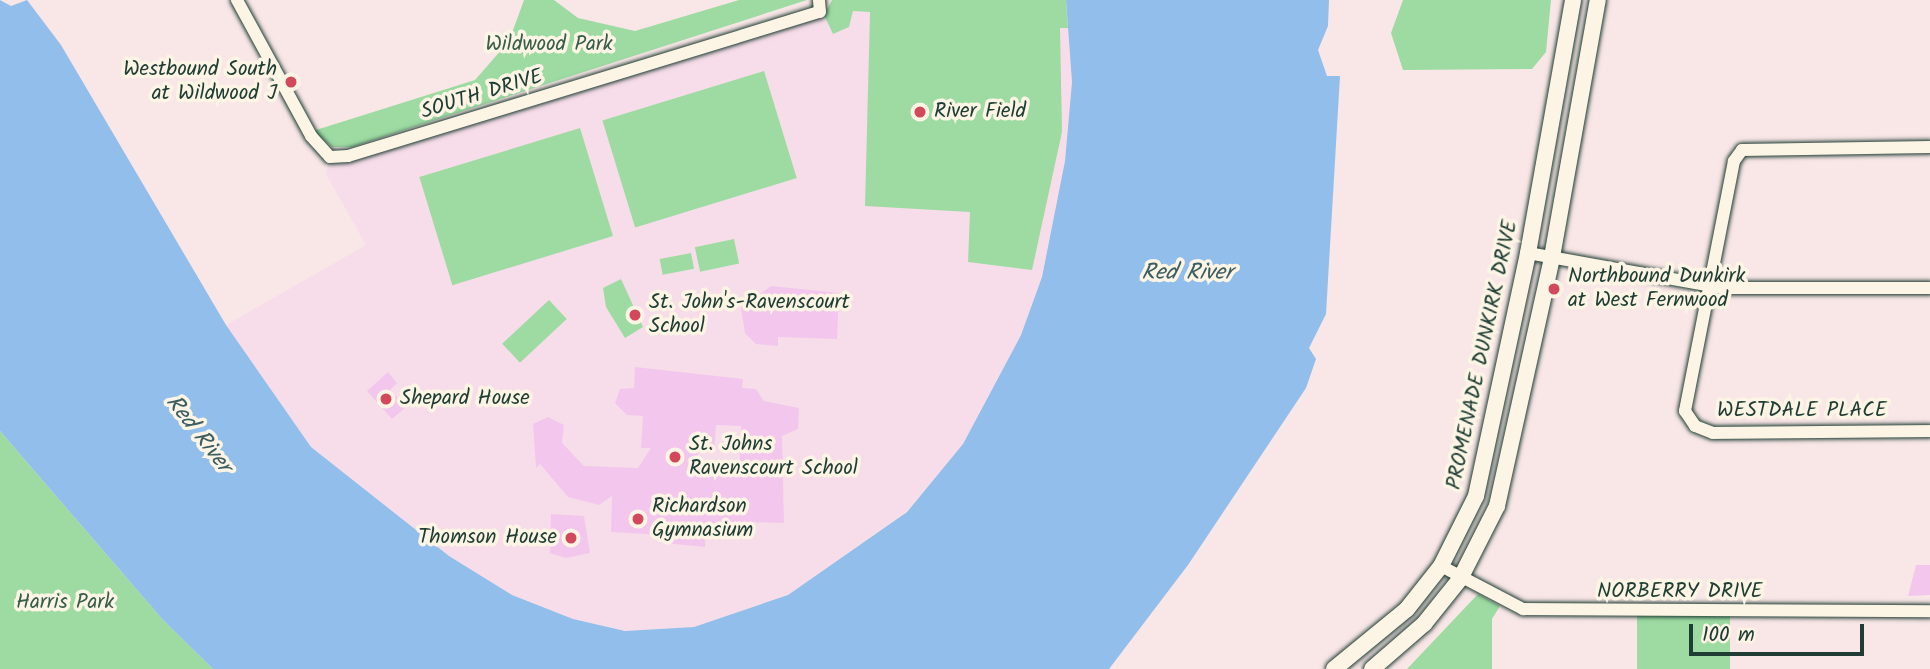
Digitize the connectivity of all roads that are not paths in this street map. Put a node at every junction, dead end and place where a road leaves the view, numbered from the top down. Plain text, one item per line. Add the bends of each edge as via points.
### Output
1 (237, 0) edge
2 (1573, 0) edge
3 (1598, 0) edge
4 (820, 6) edge
5 (1930, 147) edge
6 (1528, 253) junction
7 (1552, 257) junction
8 (1712, 286) junction
9 (1930, 288) edge
10 (1930, 432) edge
11 (1441, 566) junction
12 (1460, 579) junction
13 (1930, 611) edge
14 (1334, 669) edge
15 (1373, 669) edge

1 - 4 street, SOUTH DRIVE via 311,136 330,157 348,156
2 - 6 main road, PROMENADE DUNKIRK DRIVE
3 - 7 main road
5 - 8 street, WESTDALE PLACE via 1742,149 1734,162
6 - 7 street
6 - 11 main road, PROMENADE DUNKIRK DRIVE via 1482,474
7 - 8 street
7 - 12 main road via 1510,463 1497,506
8 - 9 street
8 - 10 street, WESTDALE PLACE via 1685,411 1695,426 1713,433
11 - 12 street, NORBERRY DRIVE
11 - 14 main road, PROMENADE DUNKIRK DRIVE via 1407,609
12 - 13 street, NORBERRY DRIVE via 1498,601 1551,612
12 - 15 main road via 1424,624

